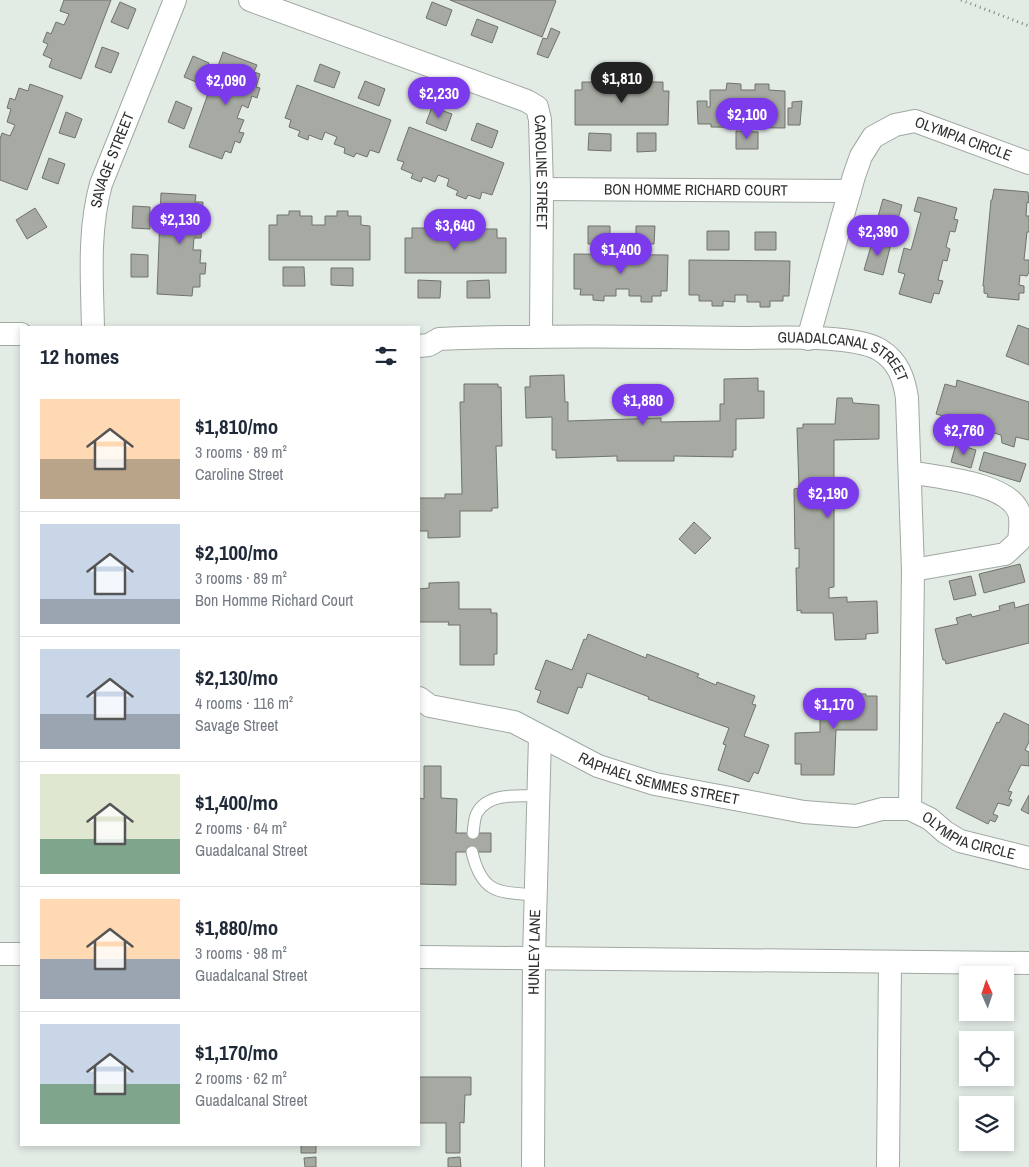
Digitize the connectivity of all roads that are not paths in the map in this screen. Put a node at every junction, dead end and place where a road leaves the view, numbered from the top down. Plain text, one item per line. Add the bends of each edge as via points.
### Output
1 (175, 0) edge
2 (250, 0) edge
3 (1029, 163) edge
4 (542, 189) junction
5 (850, 191) junction
6 (93, 326) edge
7 (0, 334) edge
8 (20, 334) edge
9 (541, 335) junction
10 (426, 339) edge
11 (808, 339) junction
12 (910, 472) junction
13 (913, 570) junction
14 (420, 699) edge
15 (540, 737) junction
16 (539, 796) junction
17 (910, 809) junction
18 (473, 833) dead end
19 (472, 852) dead end
20 (1029, 858) edge
21 (536, 895) junction
22 (0, 954) edge
23 (20, 954) edge
24 (420, 957) edge
25 (534, 958) junction
26 (890, 962) junction
27 (1029, 963) edge
28 (533, 1167) edge
29 (888, 1167) edge

1 - 6 street, SAVAGE STREET via 101,184 91,260
2 - 4 street, CAROLINE STREET via 537,107
3 - 5 street, OLYMPIA CIRCLE via 915,121 894,125 873,138 861,156
4 - 5 street, BON HOMME RICHARD COURT
4 - 9 street, CAROLINE STREET
5 - 11 street, OLYMPIA CIRCLE
7 - 8 street
9 - 10 street, GUADALCANAL STREET
9 - 11 street, GUADALCANAL STREET
11 - 12 street, GUADALCANAL STREET via 866,344 880,350 897,366 907,398
12 - 13 street, GUADALCANAL STREET
12 - 13 street via 981,486 1010,499 1019,512 1020,529 1019,541 1004,554
13 - 17 street, GUADALCANAL STREET
14 - 15 street, RAPHAEL SEMMES STREET via 430,706 514,722
15 - 16 street, HUNLEY LANE
15 - 17 street, RAPHAEL SEMMES STREET via 598,766 664,786 804,812 856,816 882,809
16 - 18 lane via 503,796 492,800 477,812
16 - 21 street, HUNLEY LANE
17 - 20 street, OLYMPIA CIRCLE via 960,841
19 - 21 lane via 477,874 493,890
21 - 25 street, HUNLEY LANE
22 - 23 street
24 - 25 street
25 - 26 street
25 - 28 street, HUNLEY LANE
26 - 27 street
26 - 29 street

